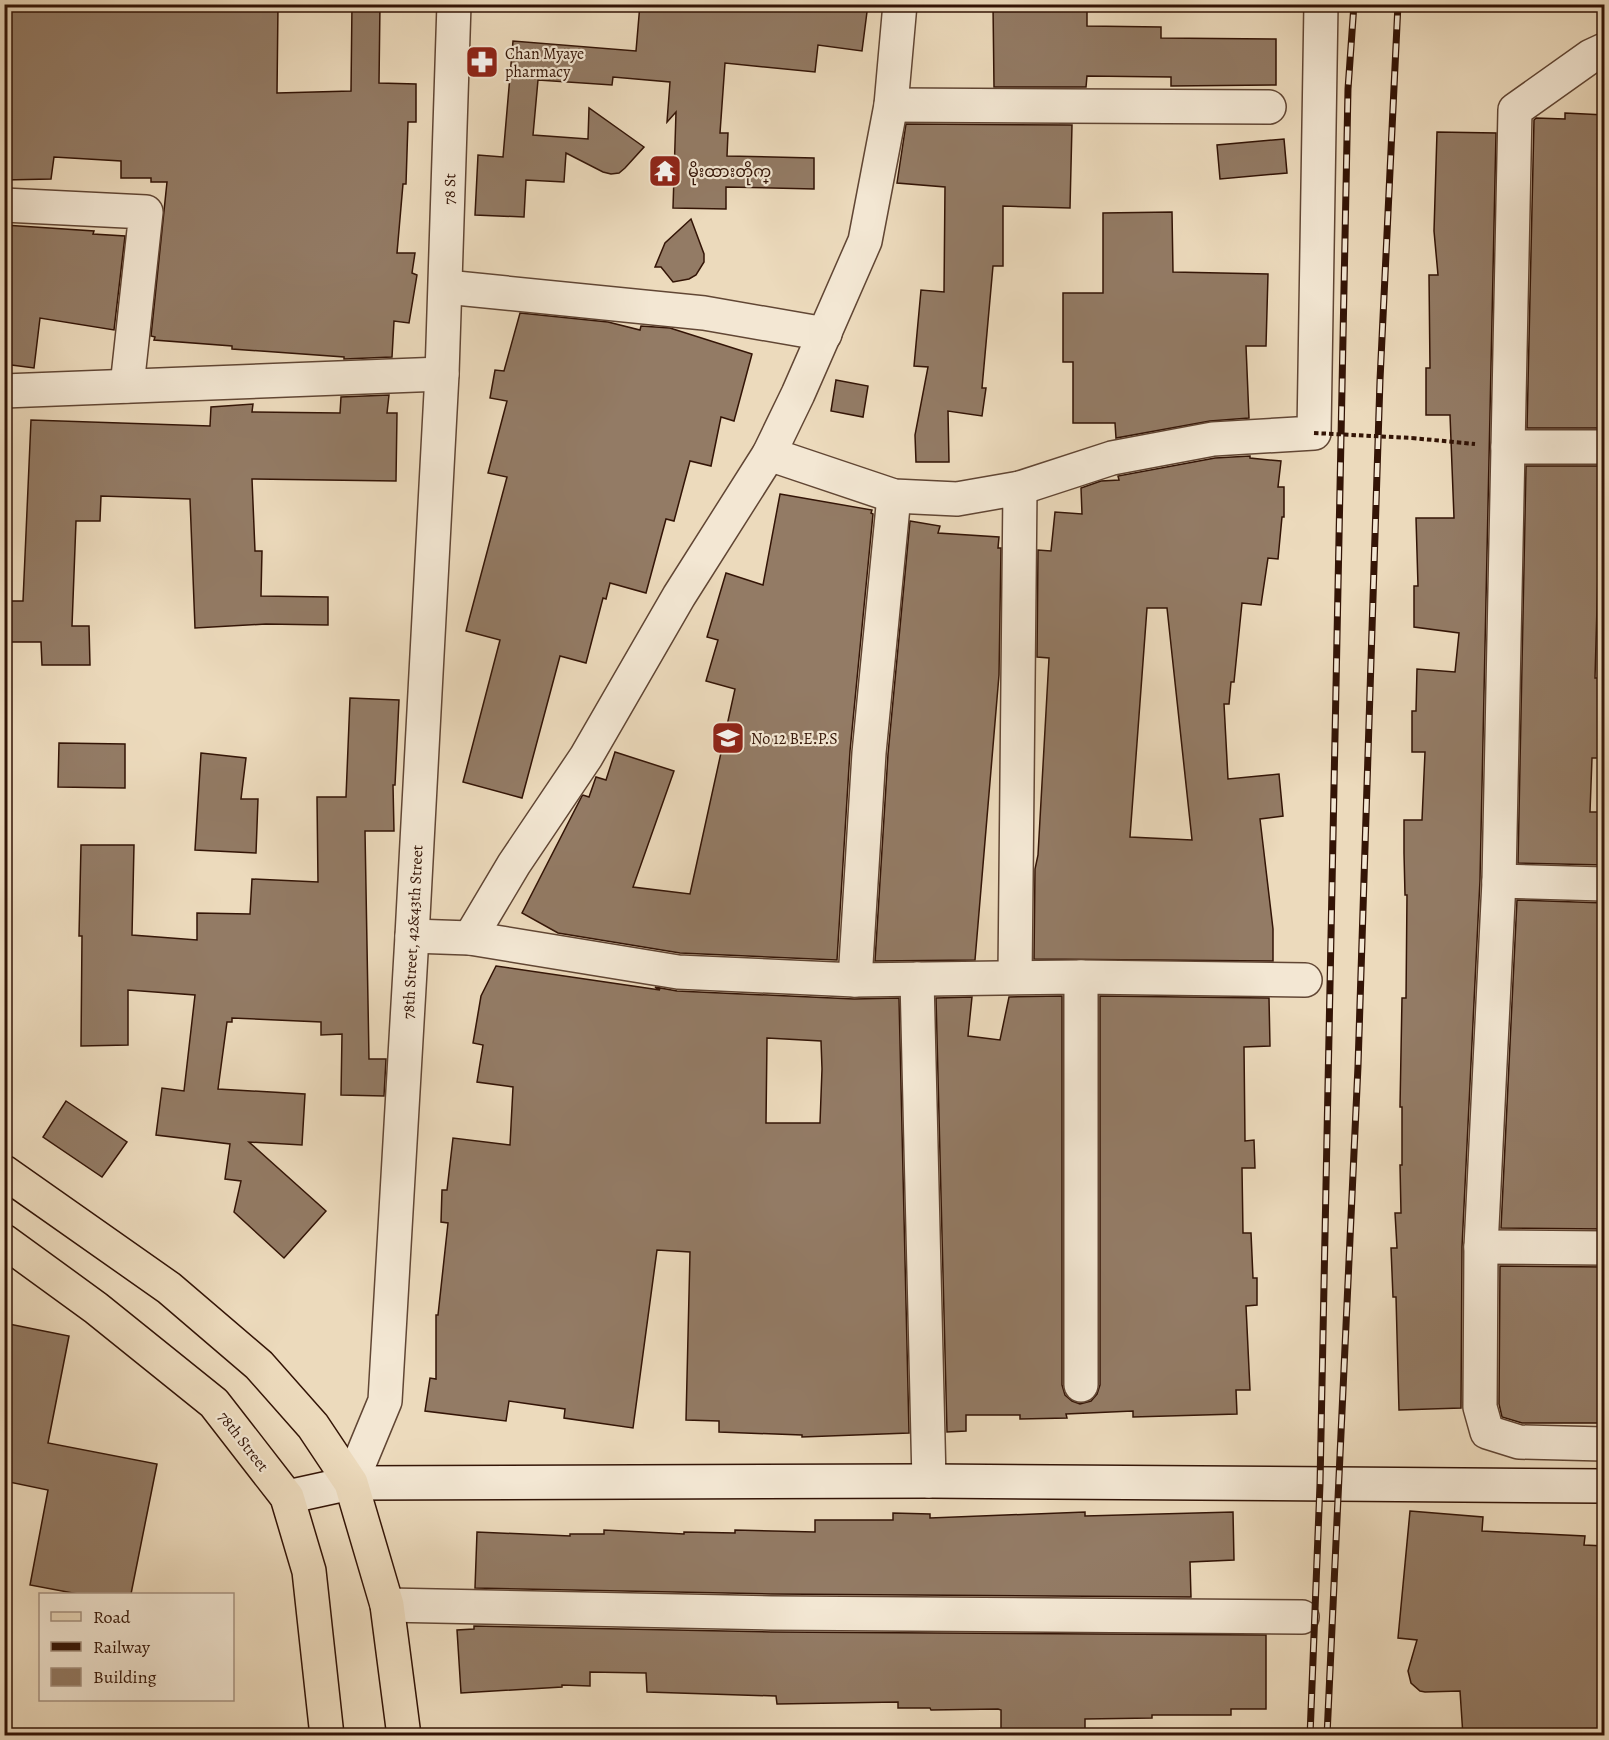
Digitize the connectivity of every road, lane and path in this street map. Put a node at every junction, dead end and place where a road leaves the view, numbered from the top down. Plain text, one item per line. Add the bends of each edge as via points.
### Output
1 (454, 4) edge
2 (900, 4) edge
3 (1321, 4) edge
4 (1605, 50) edge
5 (891, 105) junction
6 (1269, 107) dead end
7 (4, 205) edge
8 (446, 287) junction
9 (825, 334) junction
10 (442, 374) junction
11 (127, 386) junction
12 (4, 391) edge
13 (1314, 434) junction
14 (1508, 447) junction
15 (1605, 447) edge
16 (768, 454) junction
17 (1020, 488) junction
18 (894, 496) junction
19 (1499, 881) junction
20 (1605, 884) edge
21 (412, 936) junction
22 (470, 938) junction
23 (1015, 977) junction
24 (1081, 977) junction
25 (855, 980) junction
26 (917, 980) junction
27 (1305, 980) dead end
28 (4, 1172) edge
29 (4, 1241) edge
30 (1481, 1248) junction
31 (1605, 1248) edge
32 (1081, 1384) dead end
33 (1605, 1444) edge
34 (929, 1480) junction
35 (351, 1483) junction
36 (1605, 1486) edge
37 (287, 1497) junction
38 (387, 1605) junction
39 (1302, 1617) dead end
40 (404, 1729) edge
41 (327, 1732) edge

1 - 8 street, 78 St
2 - 5 street
3 - 13 street
4 - 14 street via 1515,110
5 - 6 street
5 - 9 street via 865,241
7 - 11 street via 146,212
8 - 9 street via 704,313
8 - 10 street, 78 St
9 - 16 street
10 - 11 street
10 - 21 street, 78th Street, 42&43th Street
11 - 12 street
13 - 14 path, bridge
13 - 17 street via 1213,439 1112,458
14 - 15 street
14 - 19 street
16 - 18 street
16 - 22 street via 586,756
17 - 18 street via 957,499
17 - 23 street
18 - 25 street via 869,753
19 - 20 street
19 - 30 street
21 - 22 street
21 - 35 street, 78th Street, 42&43th Street via 385,1401
22 - 25 street via 678,972
23 - 24 street
23 - 26 street
24 - 27 street
24 - 32 street
25 - 26 street
26 - 34 street
28 - 35 main road via 169,1288 259,1365 313,1426
29 - 37 main road, 78th Street via 96,1308 214,1403
30 - 31 street
30 - 33 street via 1480,1407 1487,1432 1519,1442
34 - 35 street
34 - 36 street
35 - 37 street
35 - 38 main road
37 - 41 main road, 78th Street via 309,1571
38 - 39 street
38 - 40 main road

